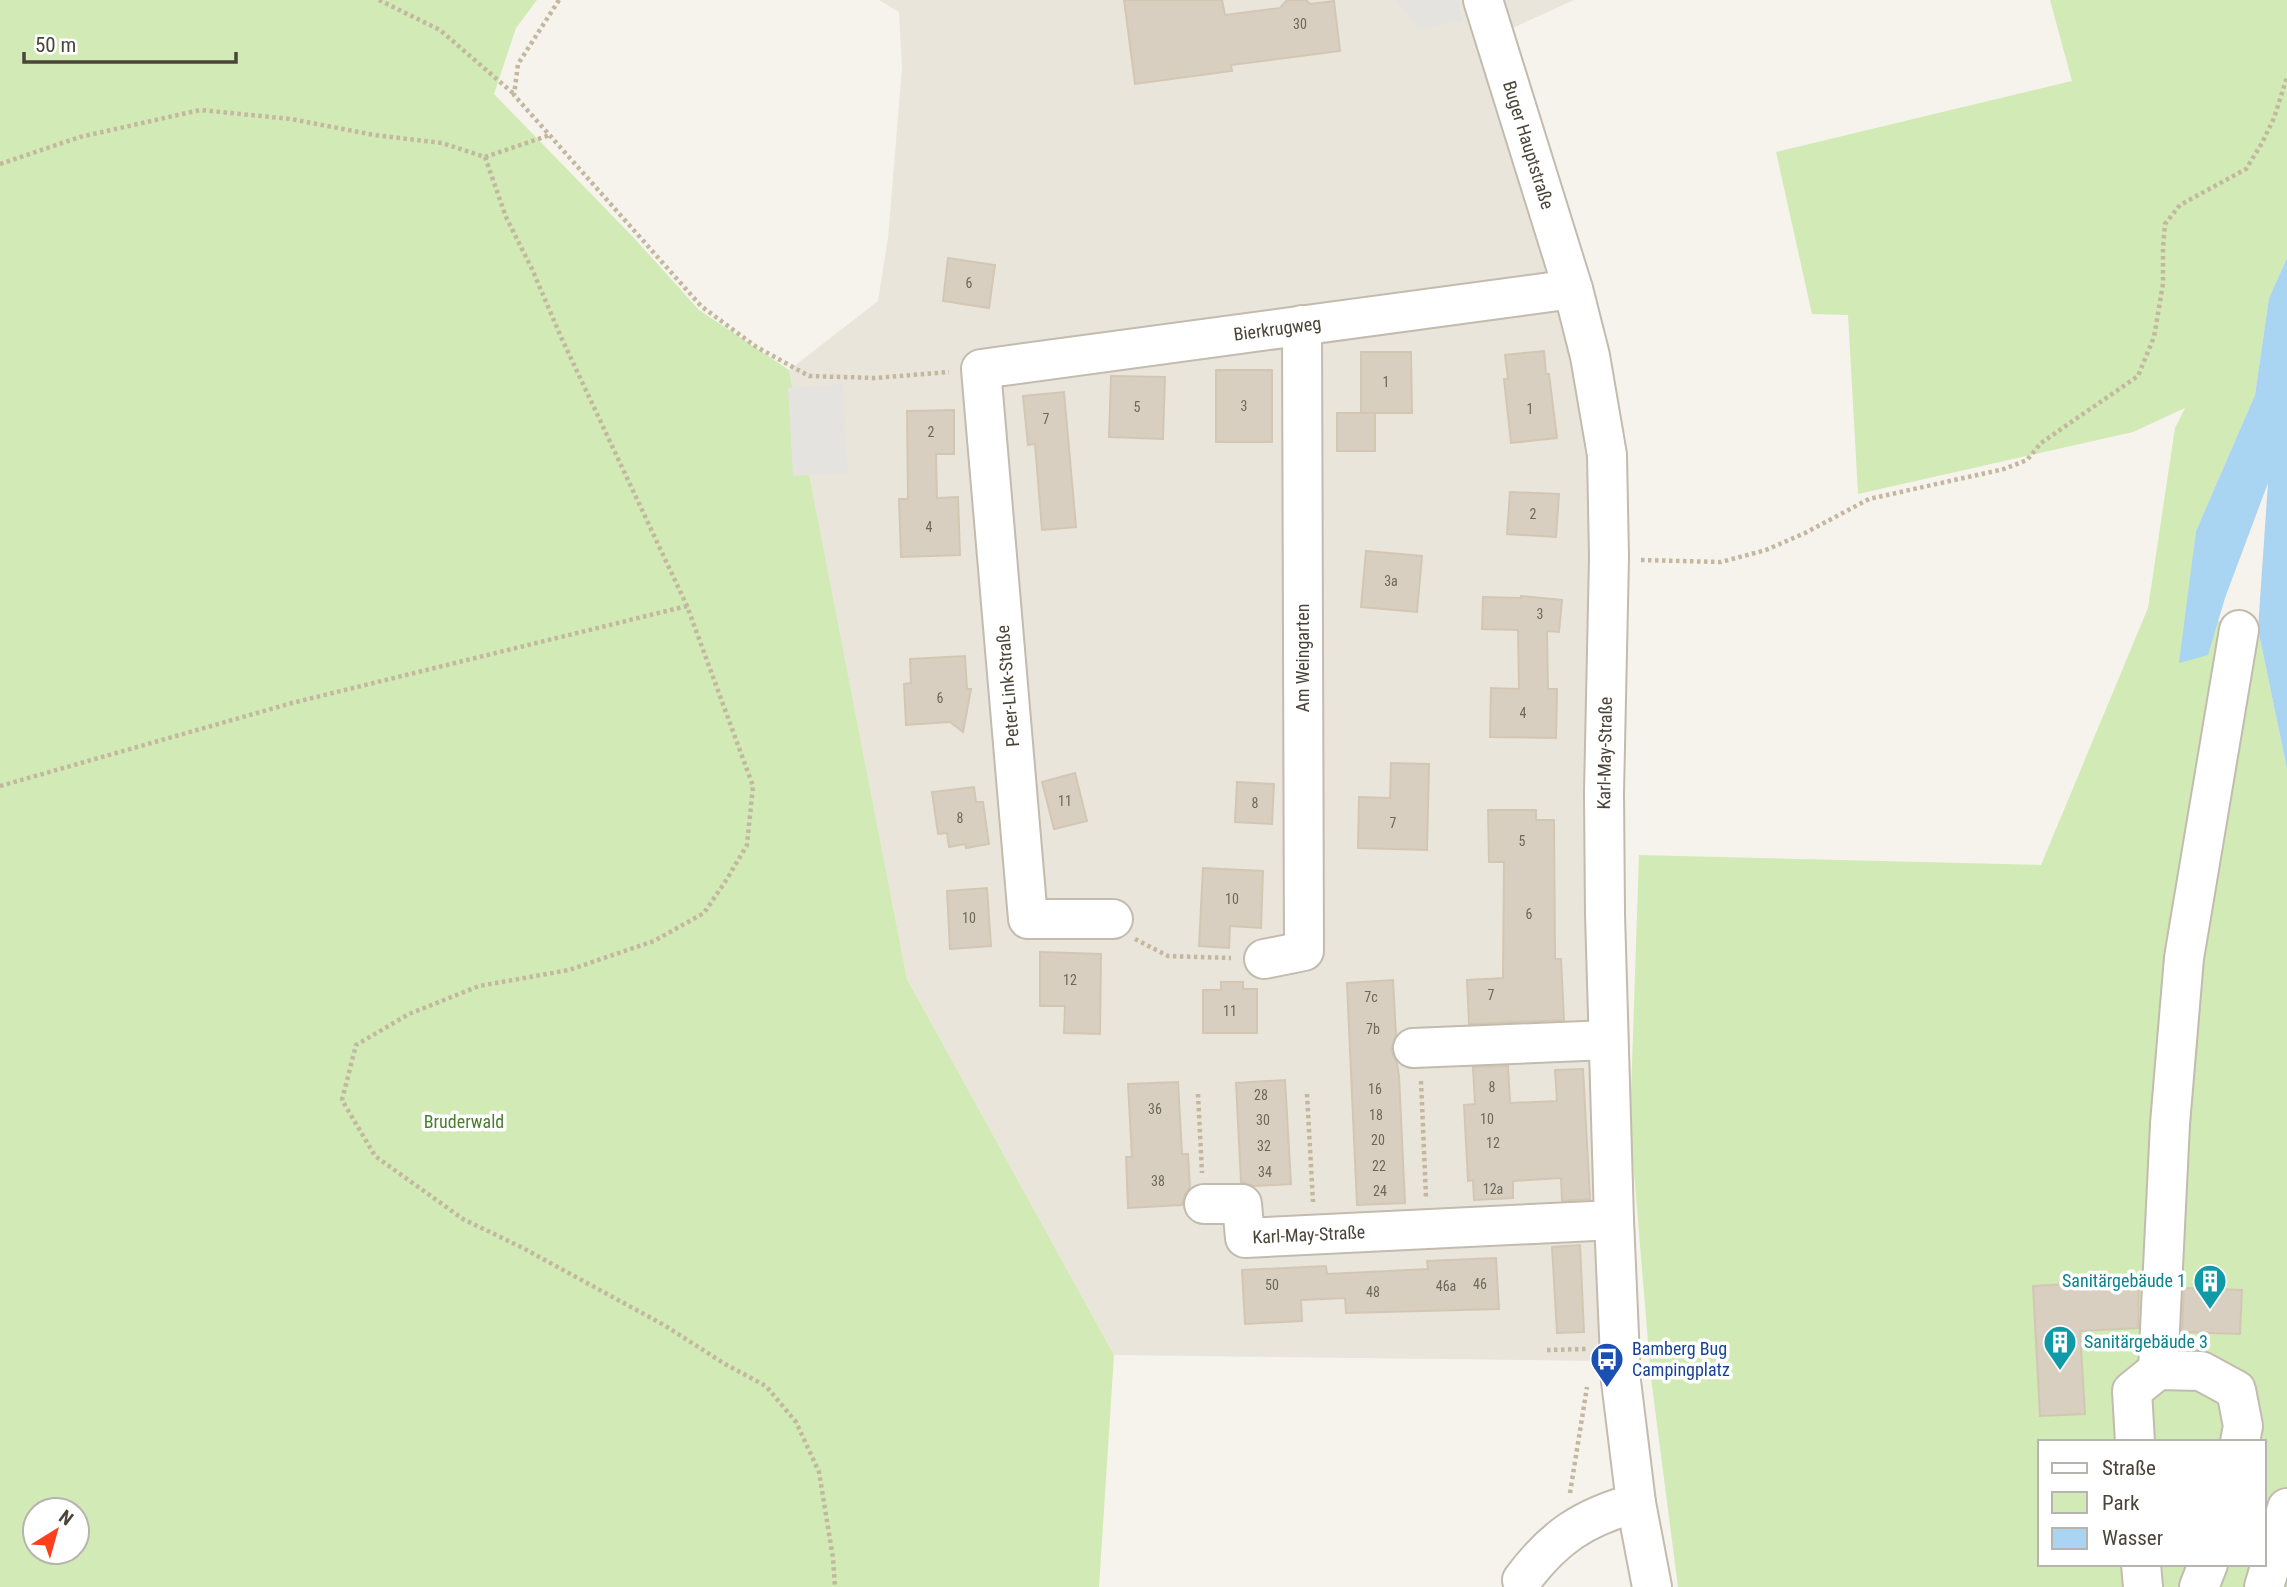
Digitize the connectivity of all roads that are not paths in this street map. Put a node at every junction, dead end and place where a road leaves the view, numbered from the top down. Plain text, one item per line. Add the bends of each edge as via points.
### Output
1 (1483, 0) edge
2 (1573, 289) junction
3 (1302, 325) junction
4 (981, 369) joint
5 (2239, 630) dead end
6 (1113, 919) road end
7 (1264, 959) road end
8 (1608, 1040) junction
9 (1417, 1065) road end
10 (1204, 1204) road end
11 (1614, 1220) junction
12 (2158, 1370) junction
13 (2135, 1440) edge
14 (2240, 1440) edge
15 (1636, 1503) junction
16 (2287, 1508) edge
17 (2141, 1566) edge
18 (2207, 1566) edge
19 (1522, 1580) dead end
20 (1652, 1587) edge
21 (2143, 1587) edge
22 (2199, 1587) edge
23 (2264, 1587) edge

1 - 2 street, Buger Hauptstraße
2 - 3 street, Bierkrugweg
2 - 8 street, Karl-May-Straße via 1590,356 1606,455
3 - 4 street, Bierkrugweg
3 - 7 street, Am Weingarten via 1304,951
4 - 6 street, Peter-Link-Straße via 1028,919
5 - 12 street via 2184,958 2170,1124
8 - 9 street
8 - 11 street, Karl-May-Straße
10 - 11 street, Karl-May-Straße via 1242,1204 1245,1238
11 - 15 street, Karl-May-Straße via 1621,1381
12 - 13 street via 2132,1391
12 - 14 street via 2202,1371 2236,1390 2243,1426
15 - 19 street via 1604,1512 1574,1528 1535,1562
15 - 20 street, Karl-May-Straße
16 - 23 street
17 - 21 street
18 - 22 street

